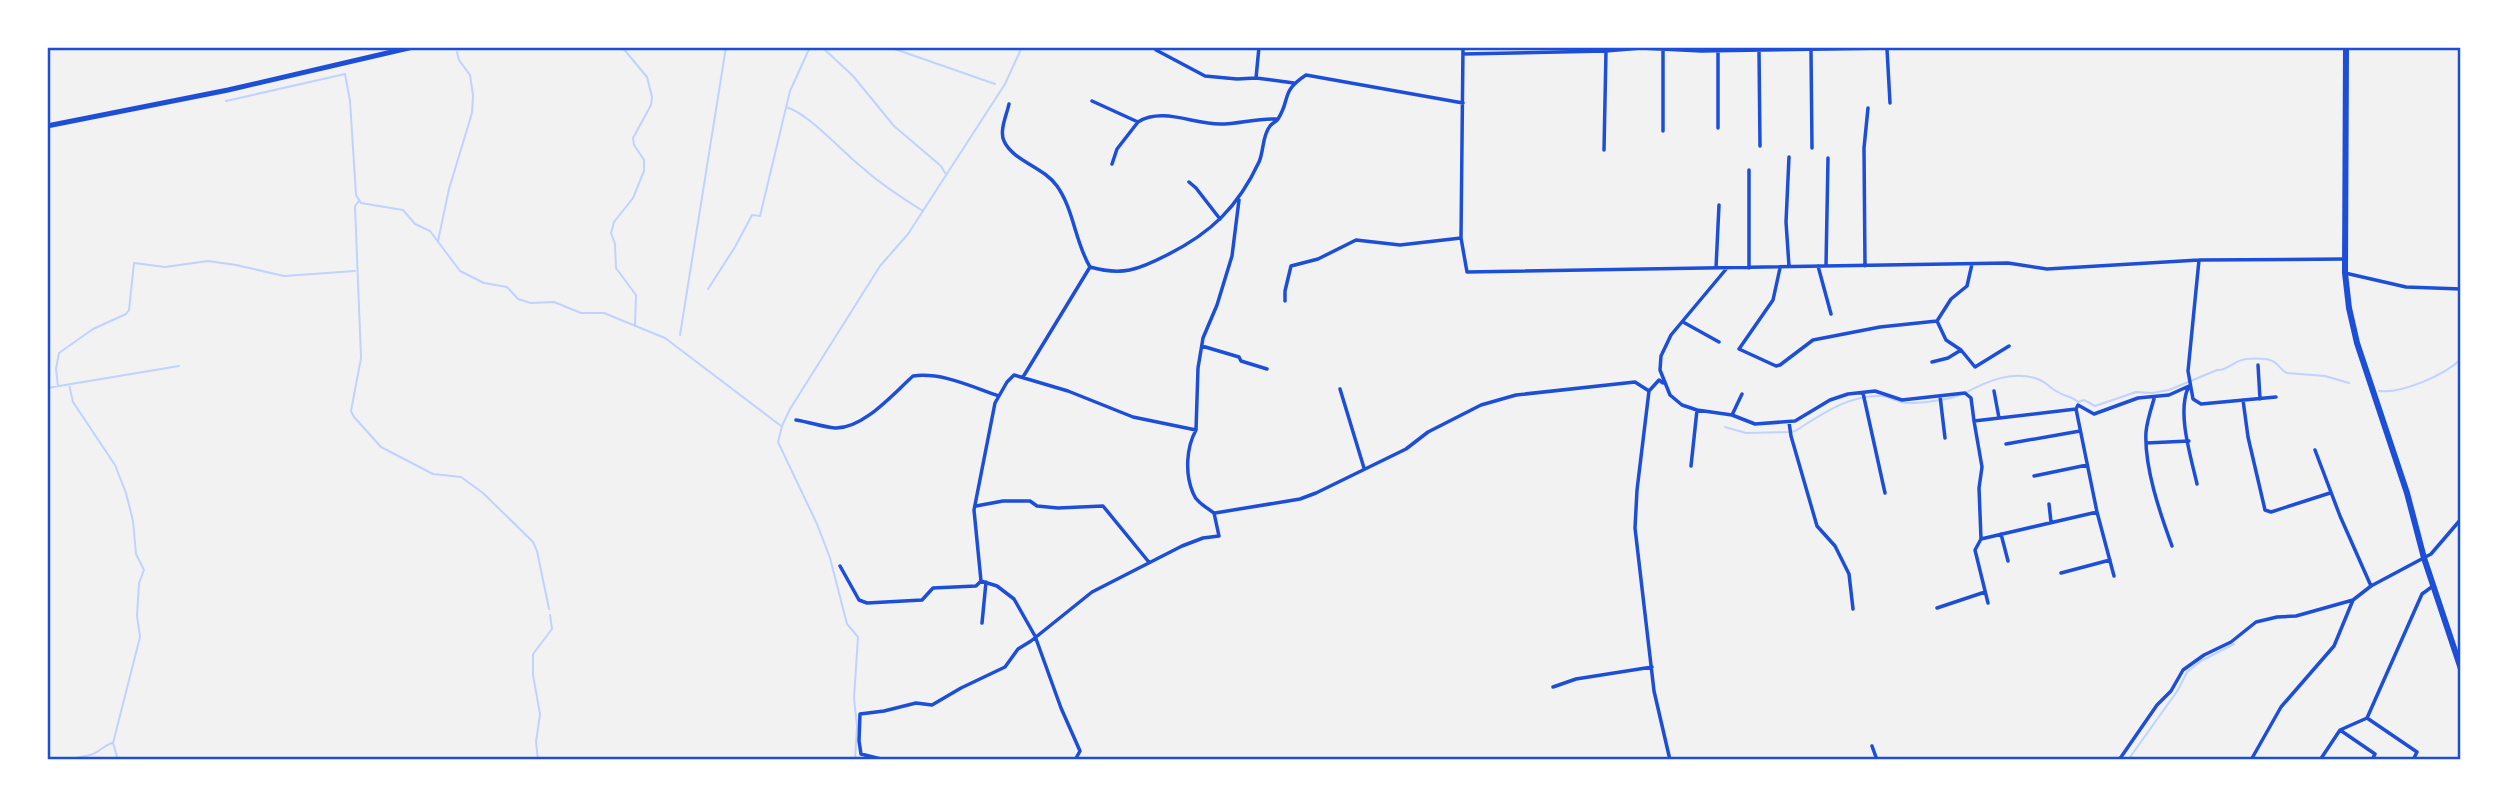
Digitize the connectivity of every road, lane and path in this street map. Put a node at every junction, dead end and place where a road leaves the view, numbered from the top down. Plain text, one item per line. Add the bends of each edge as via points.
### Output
1 (413, 47) edge
2 (1259, 47) edge
3 (1463, 47) edge
4 (2346, 47) edge
5 (1641, 48) edge
6 (1836, 48) edge
7 (1887, 48) edge
8 (1700, 49) edge
9 (1744, 49) edge
10 (1789, 49) edge
11 (1156, 50) dead end
12 (1523, 50) edge
13 (1759, 50) junction
14 (1811, 50) junction
15 (1606, 51) junction
16 (1663, 51) junction
17 (1718, 51) junction
18 (1463, 54) junction
19 (1256, 78) junction
20 (1294, 83) junction
21 (1092, 102) dead end
22 (1463, 103) junction
23 (1890, 103) dead end
24 (1009, 104) dead end
25 (1868, 108) dead end
26 (1278, 119) junction
27 (1138, 122) junction
28 (47, 126) edge
29 (1718, 128) dead end
30 (1662, 131) dead end
31 (1760, 146) dead end
32 (1811, 148) dead end
33 (1604, 150) dead end
34 (1788, 157) dead end
35 (1828, 158) dead end
36 (1112, 164) dead end
37 (1749, 170) dead end
38 (1189, 182) dead end
39 (1239, 200) junction
40 (1718, 205) dead end
41 (1220, 219) junction
42 (1461, 238) junction
43 (2345, 259) junction
44 (2199, 260) junction
45 (1972, 264) junction
46 (1818, 266) junction
47 (1826, 266) junction
48 (1090, 267) junction
49 (1789, 267) junction
50 (1865, 267) junction
51 (1716, 268) junction
52 (1727, 268) junction
53 (1749, 268) junction
54 (1780, 268) junction
55 (2345, 273) junction
56 (2461, 289) edge
57 (1285, 302) dead end
58 (1831, 314) dead end
59 (1937, 321) junction
60 (1683, 322) junction
61 (1719, 342) dead end
62 (1202, 346) junction
63 (2009, 346) dead end
64 (1961, 350) junction
65 (1932, 362) dead end
66 (2258, 365) dead end
67 (1267, 369) dead end
68 (1023, 377) junction
69 (1666, 385) junction
70 (2189, 386) junction
71 (1340, 389) dead end
72 (1649, 391) junction
73 (1994, 391) dead end
74 (1863, 393) junction
75 (1742, 394) dead end
76 (999, 396) junction
77 (1940, 396) junction
78 (2276, 397) dead end
79 (2155, 398) junction
80 (2260, 399) junction
81 (2243, 400) junction
82 (2076, 409) junction
83 (1696, 410) junction
84 (1732, 415) junction
85 (1999, 418) junction
86 (796, 420) dead end
87 (1973, 421) junction
88 (1789, 422) junction
89 (1196, 430) junction
90 (2080, 431) junction
91 (1945, 438) dead end
92 (2189, 442) junction
93 (2146, 443) junction
94 (2006, 444) dead end
95 (2315, 450) dead end
96 (2088, 465) junction
97 (1691, 466) dead end
98 (1364, 468) junction
99 (2034, 476) dead end
100 (2197, 484) dead end
101 (1885, 493) dead end
102 (2330, 493) junction
103 (2049, 503) dead end
104 (975, 506) junction
105 (2097, 512) junction
106 (1214, 513) junction
107 (2461, 519) edge
108 (2052, 522) junction
109 (2001, 534) junction
110 (1981, 539) junction
111 (2172, 546) dead end
112 (2424, 558) junction
113 (2110, 560) junction
114 (1148, 561) junction
115 (2008, 561) dead end
116 (840, 566) dead end
117 (2061, 573) dead end
118 (2114, 576) dead end
119 (984, 582) junction
120 (2371, 586) junction
121 (2433, 586) junction
122 (1985, 592) junction
123 (2353, 600) junction
124 (1988, 603) dead end
125 (1937, 608) dead end
126 (1853, 609) dead end
127 (982, 623) dead end
128 (1035, 636) junction
129 (1652, 667) junction
130 (2461, 669) edge
131 (1553, 687) dead end
132 (2367, 718) junction
133 (2340, 730) junction
134 (1872, 746) dead end
135 (885, 760) edge
136 (1075, 760) edge
137 (1670, 760) edge
138 (1877, 760) edge
139 (2119, 760) edge
140 (2251, 760) edge
141 (2320, 760) edge
142 (2372, 760) edge
143 (2413, 760) edge

1 - 28 main road
2 - 19 street
3 - 18 street
4 - 43 highway
5 - 15 street
5 - 16 street
6 - 7 street
6 - 14 street
7 - 23 street
8 - 16 street
8 - 17 street
9 - 13 street
9 - 17 street
10 - 13 street
10 - 14 street
11 - 19 street via 1205,76
12 - 15 street
12 - 18 street
13 - 31 street
14 - 32 street
15 - 33 street
16 - 30 street
17 - 29 street
18 - 22 street
19 - 20 street
20 - 22 street via 1306,75
20 - 26 street
21 - 27 street
22 - 42 street
24 - 48 street via 1004,141 1058,187
25 - 50 street
26 - 27 street via 1220,124 1151,115
26 - 39 street via 1269,126 1261,159
27 - 36 street via 1116,149
34 - 49 street
35 - 47 street
37 - 53 street
38 - 41 street
39 - 41 street
39 - 62 street via 1232,256
40 - 51 street
41 - 48 street via 1182,248 1138,269 1117,273
42 - 51 street via 1467,272
42 - 57 street via 1401,245 1356,240 1291,266
43 - 44 street
43 - 55 highway
44 - 45 street via 2047,269
44 - 70 street
45 - 50 street
45 - 59 street via 1967,286 1951,299
46 - 47 street
46 - 49 street
46 - 58 street
47 - 50 street
48 - 68 street
49 - 54 street
51 - 52 street
52 - 53 street
52 - 60 street
53 - 54 street
54 - 59 street via 1773,300 1739,349 1776,366 1813,340
55 - 56 street via 2406,287
55 - 112 highway via 2357,343
59 - 64 street via 1946,340
60 - 61 street
60 - 69 street via 1661,356
62 - 67 street
62 - 89 street
63 - 64 street via 1975,368
64 - 65 street
66 - 80 street
68 - 76 street via 1014,376
68 - 89 street via 1133,417
69 - 72 street via 1659,380
69 - 83 street via 1670,395
70 - 79 street
70 - 81 street via 2193,399 2201,404
70 - 92 street via 2183,410
71 - 98 street
72 - 98 street via 1635,382 1516,395 1466,412 1406,449
72 - 129 street via 1635,528
73 - 85 street
74 - 77 street via 1875,391 1902,400
74 - 88 street via 1830,400
74 - 101 street
75 - 84 street
76 - 86 street via 937,376 913,376 862,421 850,426 835,428
76 - 104 street
77 - 87 street via 1969,394
77 - 91 street
78 - 80 street
79 - 82 street via 2138,398 2094,414 2078,405
79 - 93 street
80 - 81 street
81 - 102 street via 2265,510
82 - 85 street
82 - 90 street
83 - 84 street
83 - 97 street
84 - 88 street via 1755,424
85 - 87 street
87 - 110 street via 1982,467
88 - 126 street via 1817,526 1835,546 1849,574
89 - 106 street via 1188,464 1193,493
90 - 94 street
90 - 96 street
92 - 93 street
92 - 100 street
93 - 111 street
95 - 102 street
96 - 99 street
96 - 105 street
98 - 106 street via 1300,499
102 - 120 street
103 - 108 street
104 - 114 street via 1030,501 1058,508 1103,506
104 - 119 street
105 - 108 street
105 - 113 street
106 - 114 street via 1219,536
107 - 112 street
108 - 109 street
109 - 110 street
109 - 115 street
110 - 122 street via 1975,550
112 - 120 street
112 - 121 highway
113 - 117 street
113 - 118 street
114 - 128 street via 1092,592
116 - 119 street via 859,600 867,603 922,600 933,588
119 - 127 street
119 - 128 street via 1014,599
120 - 123 street
121 - 130 highway
121 - 132 street via 2422,594
122 - 124 street
122 - 125 street
123 - 139 street via 2256,622 2204,655 2183,670
123 - 140 street via 2334,646 2281,707
128 - 135 street via 1017,649 1005,667 932,705 916,703 860,714 861,754
128 - 136 street via 1078,744
129 - 131 street
129 - 137 street
132 - 133 street
132 - 143 street via 2417,752
133 - 141 street
133 - 142 street via 2375,754
134 - 138 street

